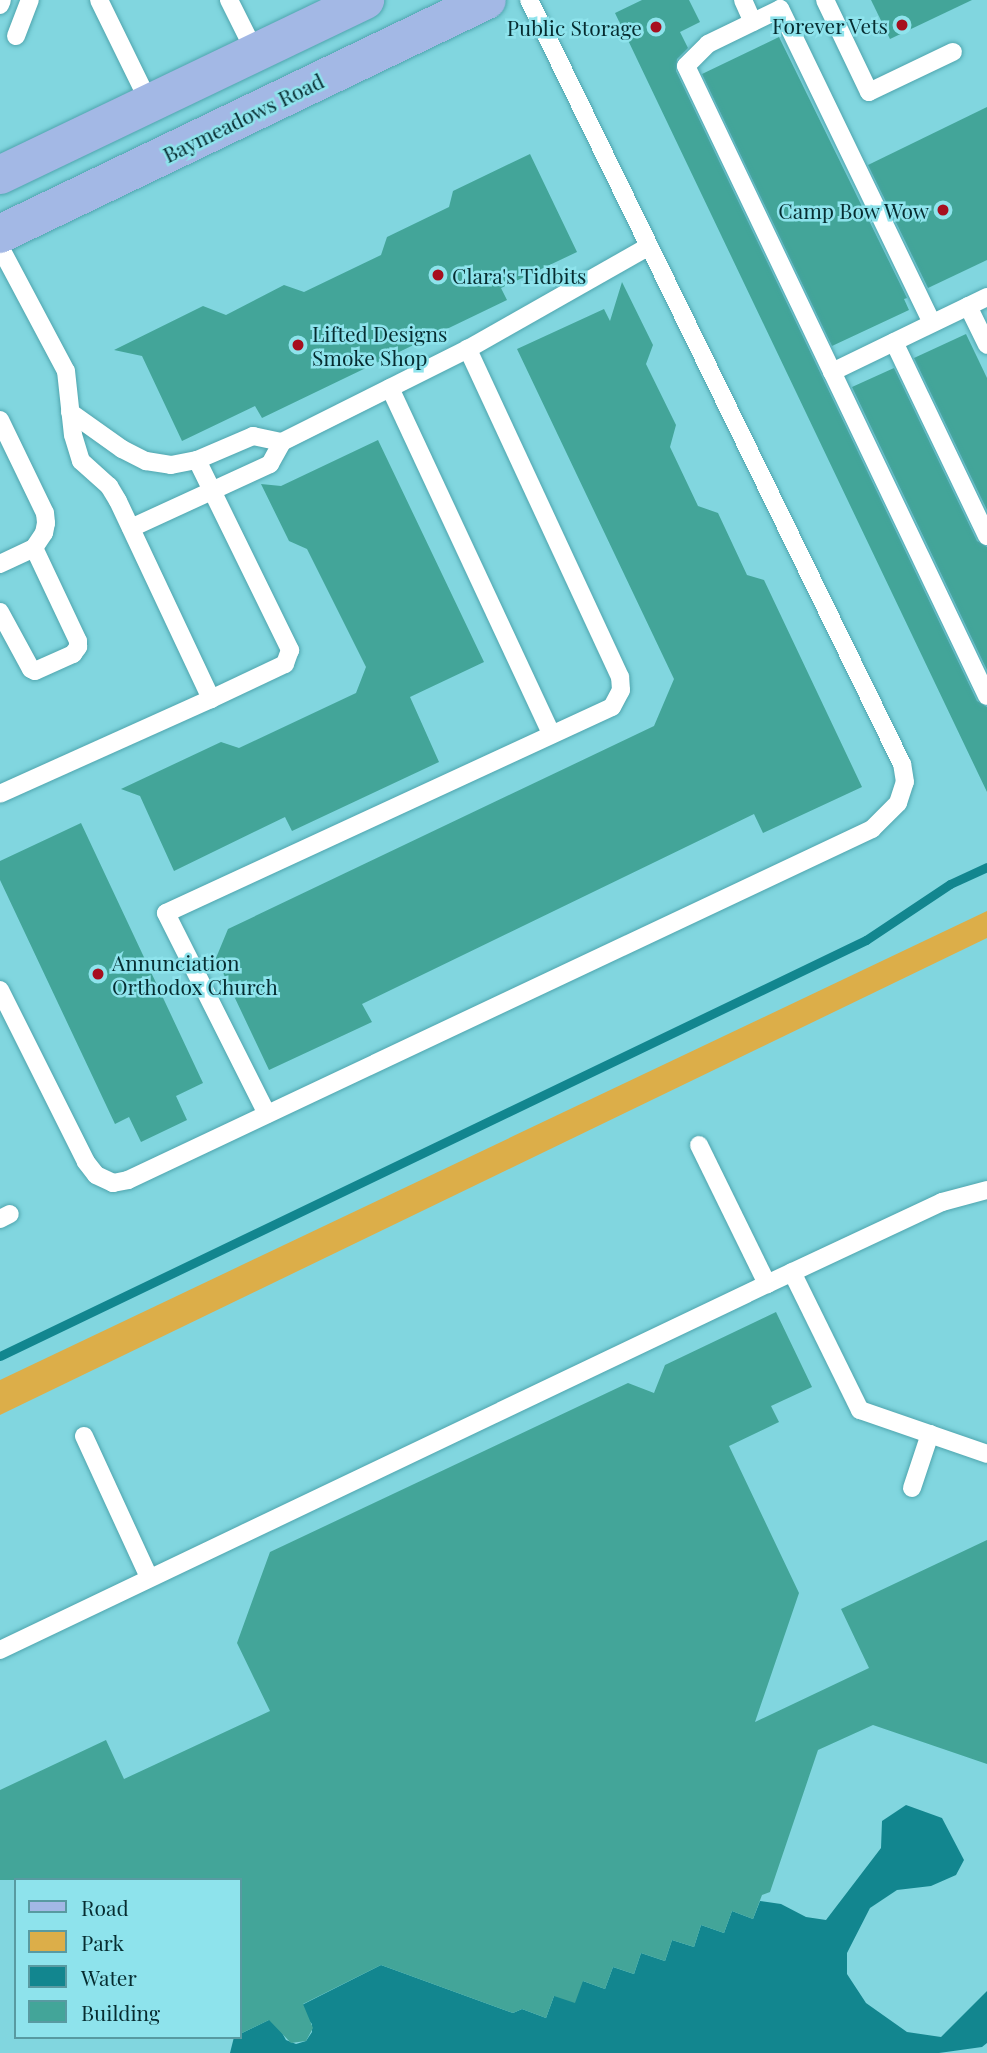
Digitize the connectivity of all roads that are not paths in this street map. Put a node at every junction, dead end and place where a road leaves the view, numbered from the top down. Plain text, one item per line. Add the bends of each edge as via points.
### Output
1 (2, 0) edge
2 (30, 0) edge
3 (99, 0) edge
4 (229, 0) edge
5 (365, 0) edge
6 (487, 0) edge
7 (529, 0) edge
8 (743, 0) edge
9 (825, 0) edge
10 (0, 5) edge
11 (753, 22) junction
12 (16, 36) dead end
13 (953, 51) dead end
14 (255, 52) junction
15 (149, 102) junction
16 (0, 174) edge
17 (0, 234) edge
18 (649, 246) junction
19 (0, 247) edge
20 (987, 297) edge
21 (968, 306) junction
22 (932, 323) junction
23 (894, 342) junction
24 (987, 345) edge
25 (468, 349) junction
26 (832, 372) junction
27 (390, 388) junction
28 (70, 412) junction
29 (0, 420) edge
30 (282, 442) junction
31 (197, 460) junction
32 (211, 491) junction
33 (131, 528) junction
34 (987, 536) edge
35 (34, 548) junction
36 (0, 564) edge
37 (0, 611) edge
38 (987, 696) edge
39 (211, 699) junction
40 (551, 734) junction
41 (0, 794) edge
42 (0, 990) edge
43 (267, 1114) junction
44 (699, 1145) dead end
45 (987, 1190) edge
46 (792, 1272) junction
47 (767, 1284) junction
48 (930, 1434) junction
49 (84, 1436) dead end
50 (987, 1454) edge
51 (912, 1488) dead end
52 (149, 1577) junction
53 (0, 1650) edge

1 - 10 lane
2 - 12 lane
3 - 15 lane
4 - 14 lane
5 - 14 main road
6 - 17 main road, Baymeadows Road
7 - 18 lane
8 - 11 lane
9 - 13 lane via 869,92
11 - 22 lane via 780,9
11 - 26 lane via 708,44 685,66
14 - 15 main road
15 - 16 main road
18 - 25 lane
18 - 43 lane via 902,764 905,782 898,803 872,829
19 - 28 lane via 66,371
20 - 21 lane
21 - 22 lane
21 - 24 lane
22 - 23 lane
23 - 26 lane
23 - 34 lane
25 - 27 lane
25 - 40 lane via 620,677 621,690 612,706
26 - 38 lane
27 - 30 lane
27 - 40 lane
28 - 31 lane via 146,461 170,465
28 - 33 lane via 81,461 109,486
29 - 35 lane via 45,513 44,533
30 - 31 lane via 253,436
30 - 32 lane via 270,464
31 - 32 lane
32 - 33 lane
32 - 39 lane via 290,650 285,664
33 - 39 lane
35 - 36 lane
35 - 37 lane via 78,647 73,654 35,671
39 - 41 lane
40 - 43 lane via 166,913
42 - 43 lane via 86,1162 96,1175 113,1183
44 - 47 lane
45 - 46 lane via 942,1202
46 - 47 lane
46 - 48 lane via 860,1410
47 - 52 lane
48 - 50 lane
48 - 51 lane
49 - 52 lane
52 - 53 lane

